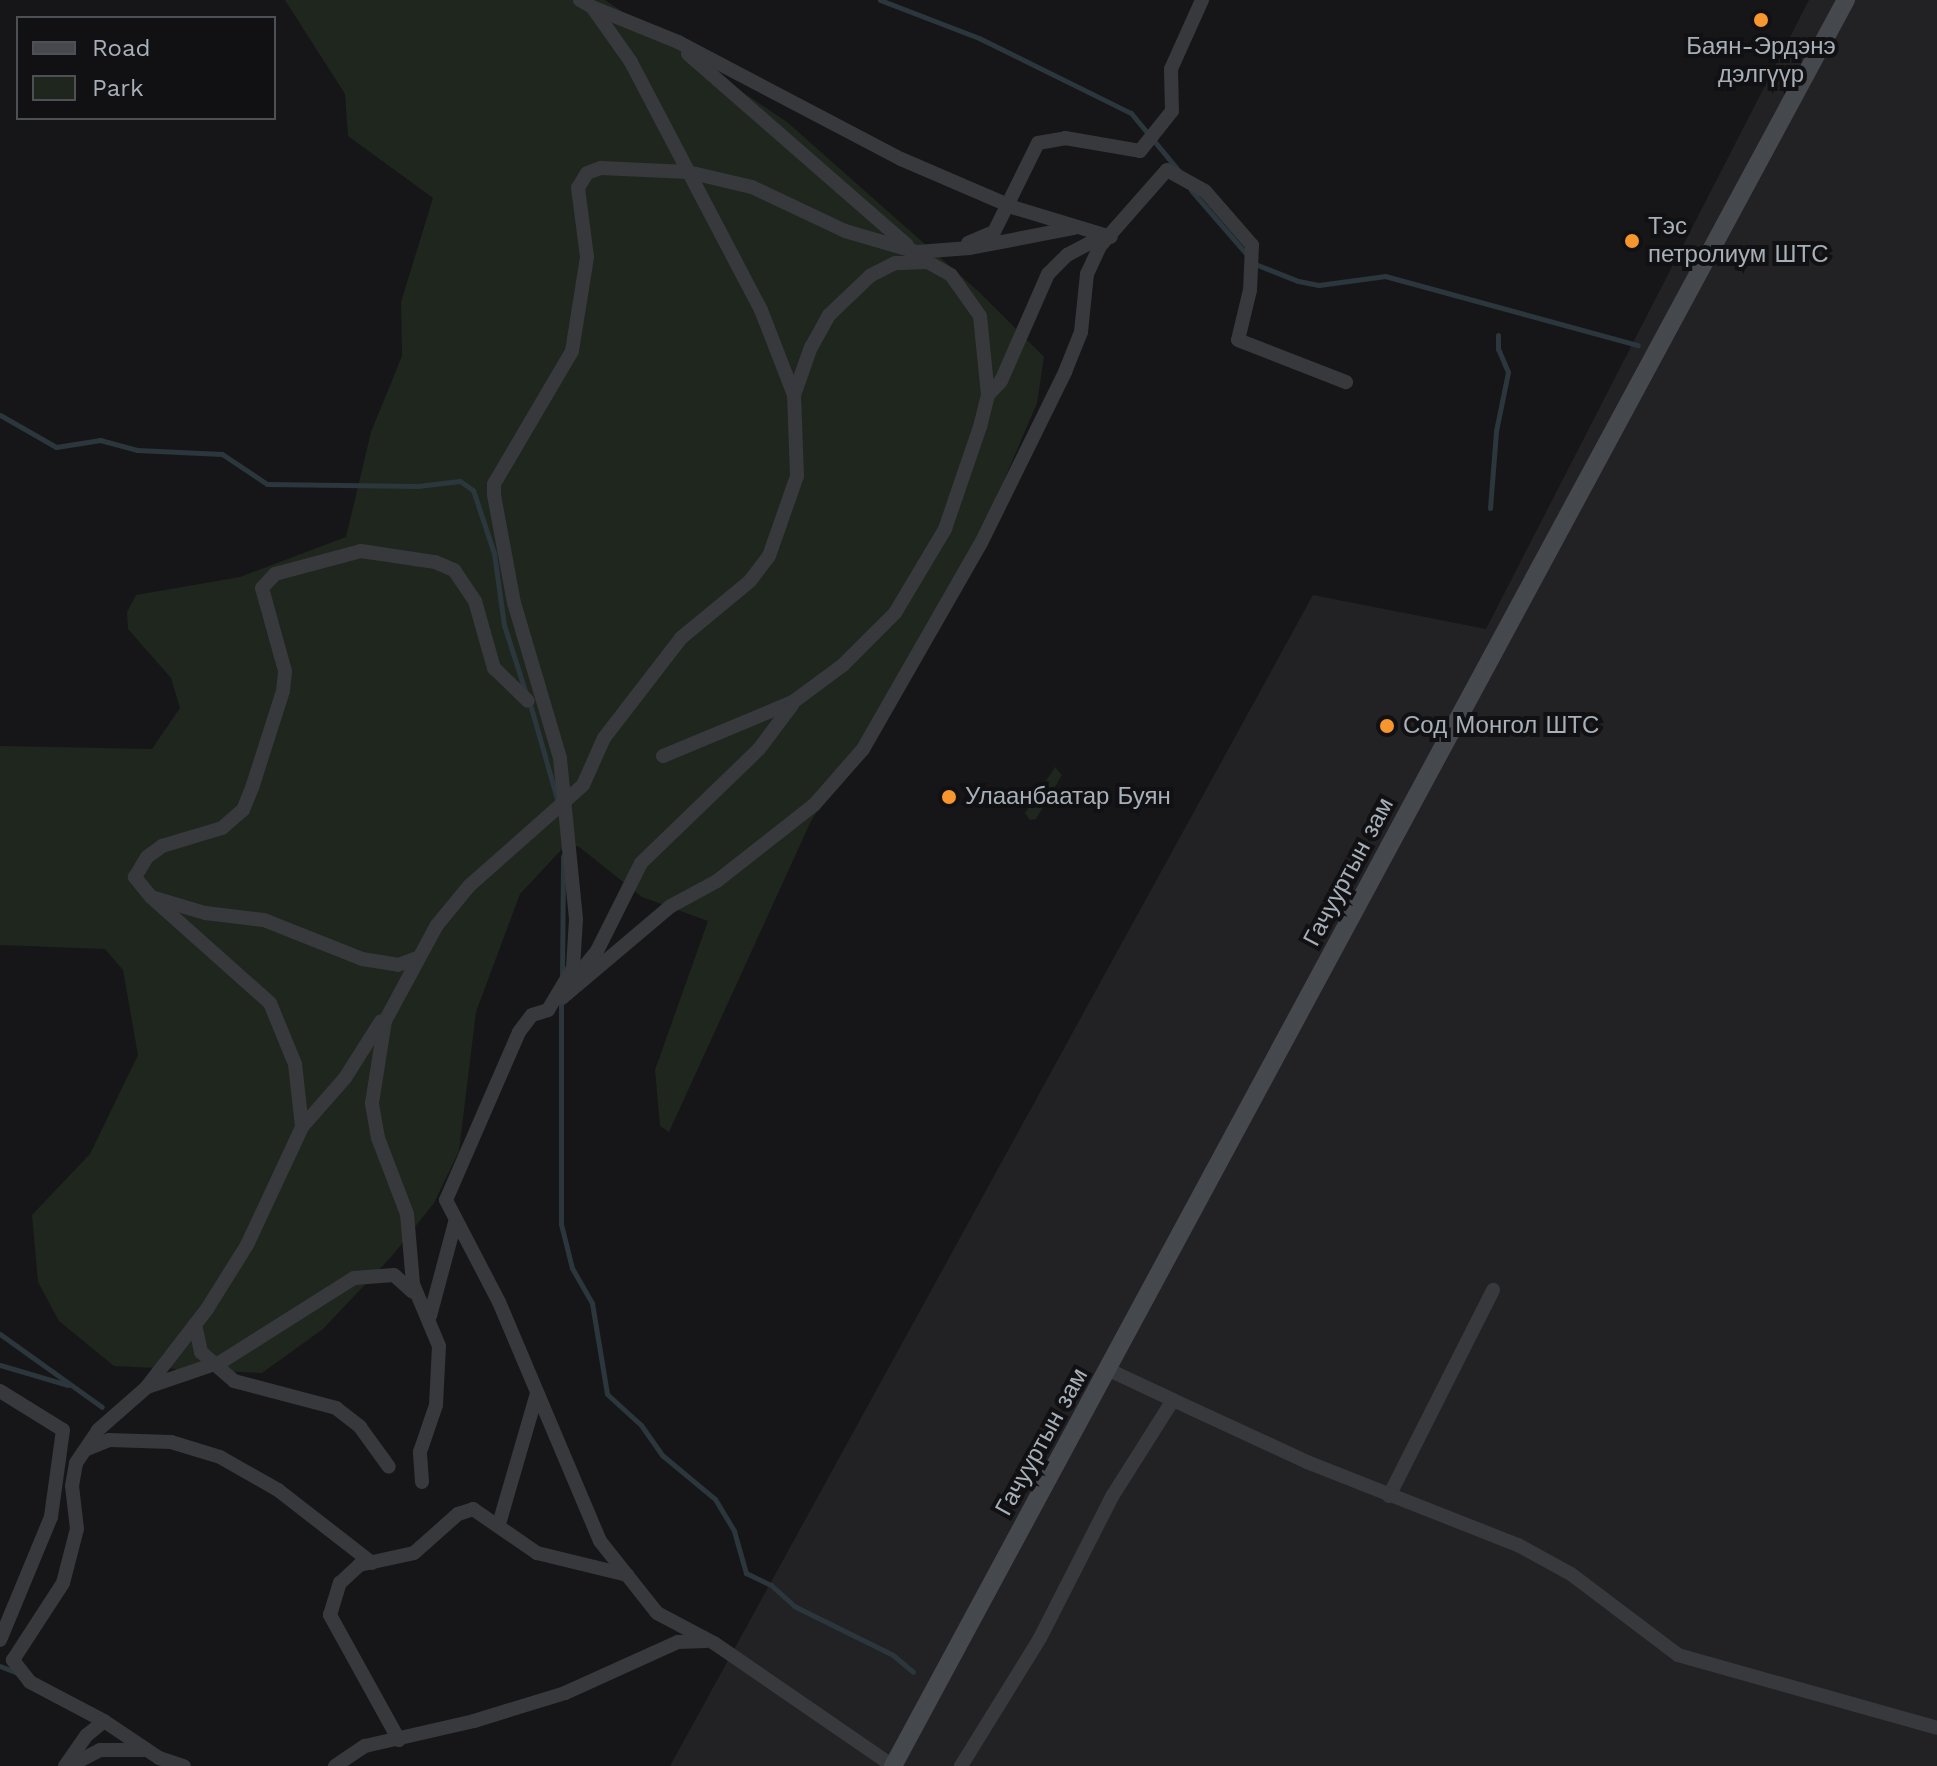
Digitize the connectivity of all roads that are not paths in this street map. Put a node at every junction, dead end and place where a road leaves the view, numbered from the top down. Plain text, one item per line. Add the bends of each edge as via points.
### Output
1 (1202, 0) edge
2 (1846, 0) edge
3 (586, 3) edge
4 (678, 42) junction
5 (688, 172) junction
6 (1007, 204) junction
7 (1074, 228) junction
8 (1111, 237) junction
9 (917, 252) junction
10 (948, 252) junction
11 (1346, 382) dead end
12 (794, 395) junction
13 (988, 395) junction
14 (528, 701) dead end
15 (793, 702) junction
16 (663, 756) dead end
17 (563, 808) junction
18 (151, 897) junction
19 (417, 958) junction
20 (396, 993) junction
21 (553, 1006) junction
22 (302, 1127) junction
23 (456, 1219) junction
24 (1493, 1290) dead end
25 (418, 1298) junction
26 (430, 1316) junction
27 (195, 1323) junction
28 (214, 1365) junction
29 (1109, 1370) junction
30 (147, 1387) junction
31 (0, 1391) edge
32 (537, 1393) junction
33 (1173, 1400) junction
34 (83, 1451) junction
35 (389, 1467) dead end
36 (422, 1482) dead end
37 (1389, 1496) junction
38 (499, 1524) junction
39 (372, 1563) junction
40 (627, 1575) junction
41 (0, 1640) edge
42 (714, 1643) junction
43 (104, 1721) junction
44 (1937, 1728) edge
45 (399, 1740) junction
46 (159, 1758) junction
47 (67, 1766) edge
48 (184, 1766) edge
49 (335, 1766) edge
50 (893, 1766) edge
51 (961, 1766) edge

1 - 6 street via 1171,69 1172,111 1140,151 1065,138 1038,143
2 - 29 main road, Гачууртын зам via 1581,483
3 - 4 street
3 - 5 street via 631,62
4 - 6 street via 846,134
4 - 9 street via 755,118
5 - 9 street via 752,187 845,231
5 - 12 street via 733,248
5 - 17 street via 601,168 581,180 587,257 572,351 494,484 514,603 560,758
6 - 7 street
6 - 10 street via 994,232
7 - 8 street
7 - 10 street
8 - 11 street via 1167,170 1205,191 1252,245 1250,290 1238,340
8 - 13 street via 1096,236 1048,274 1001,381
8 - 21 street via 1093,260 1081,332 1004,498 863,749 814,805 717,881 671,906
9 - 10 street
12 - 13 street via 811,347 841,300 870,276 895,263 913,261 928,262 951,275 980,316
12 - 17 street via 797,476 769,556 750,581 681,638 604,738 583,785
13 - 15 street via 945,529 895,613 843,665
14 - 18 street via 494,668 475,601 454,570 435,562 361,551 275,574 262,588 285,671 283,691 252,788 243,810 222,828 162,846 147,857 135,877
15 - 16 street
15 - 21 street via 759,749 641,863 597,951
17 - 19 street via 469,886
17 - 21 street via 575,950 573,968
18 - 19 street via 205,913 264,920 362,959 398,965
18 - 22 street via 202,948 270,1003 295,1064
19 - 20 street
20 - 22 street via 360,1056
20 - 25 street via 385,1021 372,1103 378,1138 407,1214 409,1265
21 - 23 street via 532,1015 504,1061 495,1096 446,1200
22 - 27 street via 247,1245
23 - 26 street
23 - 32 street
24 - 37 street
25 - 26 street
25 - 28 street via 394,1275 354,1278
26 - 36 street via 440,1376 420,1452
27 - 28 street via 201,1352
27 - 30 street
28 - 30 street
28 - 35 street via 250,1388 336,1408 360,1427
29 - 33 street
29 - 50 main road, Гачууртын зам
30 - 34 street
31 - 41 street via 63,1430 51,1517
32 - 38 street
32 - 40 street via 600,1541
33 - 37 street
33 - 51 street via 1113,1495 1040,1638
34 - 39 street via 109,1440 171,1442 220,1457 278,1490
34 - 43 street via 72,1486 77,1529 63,1583 13,1660 30,1682
37 - 44 street via 1518,1545 1571,1574 1678,1655
38 - 39 street via 473,1509 458,1514 414,1553
38 - 40 street via 537,1553
39 - 45 street via 359,1565 340,1583 330,1615
40 - 42 street via 657,1613
42 - 45 street via 678,1642 565,1693
42 - 50 street
43 - 46 street
43 - 47 street via 87,1735
45 - 49 street via 365,1746
46 - 47 street via 143,1750 112,1749 89,1753
46 - 48 street

